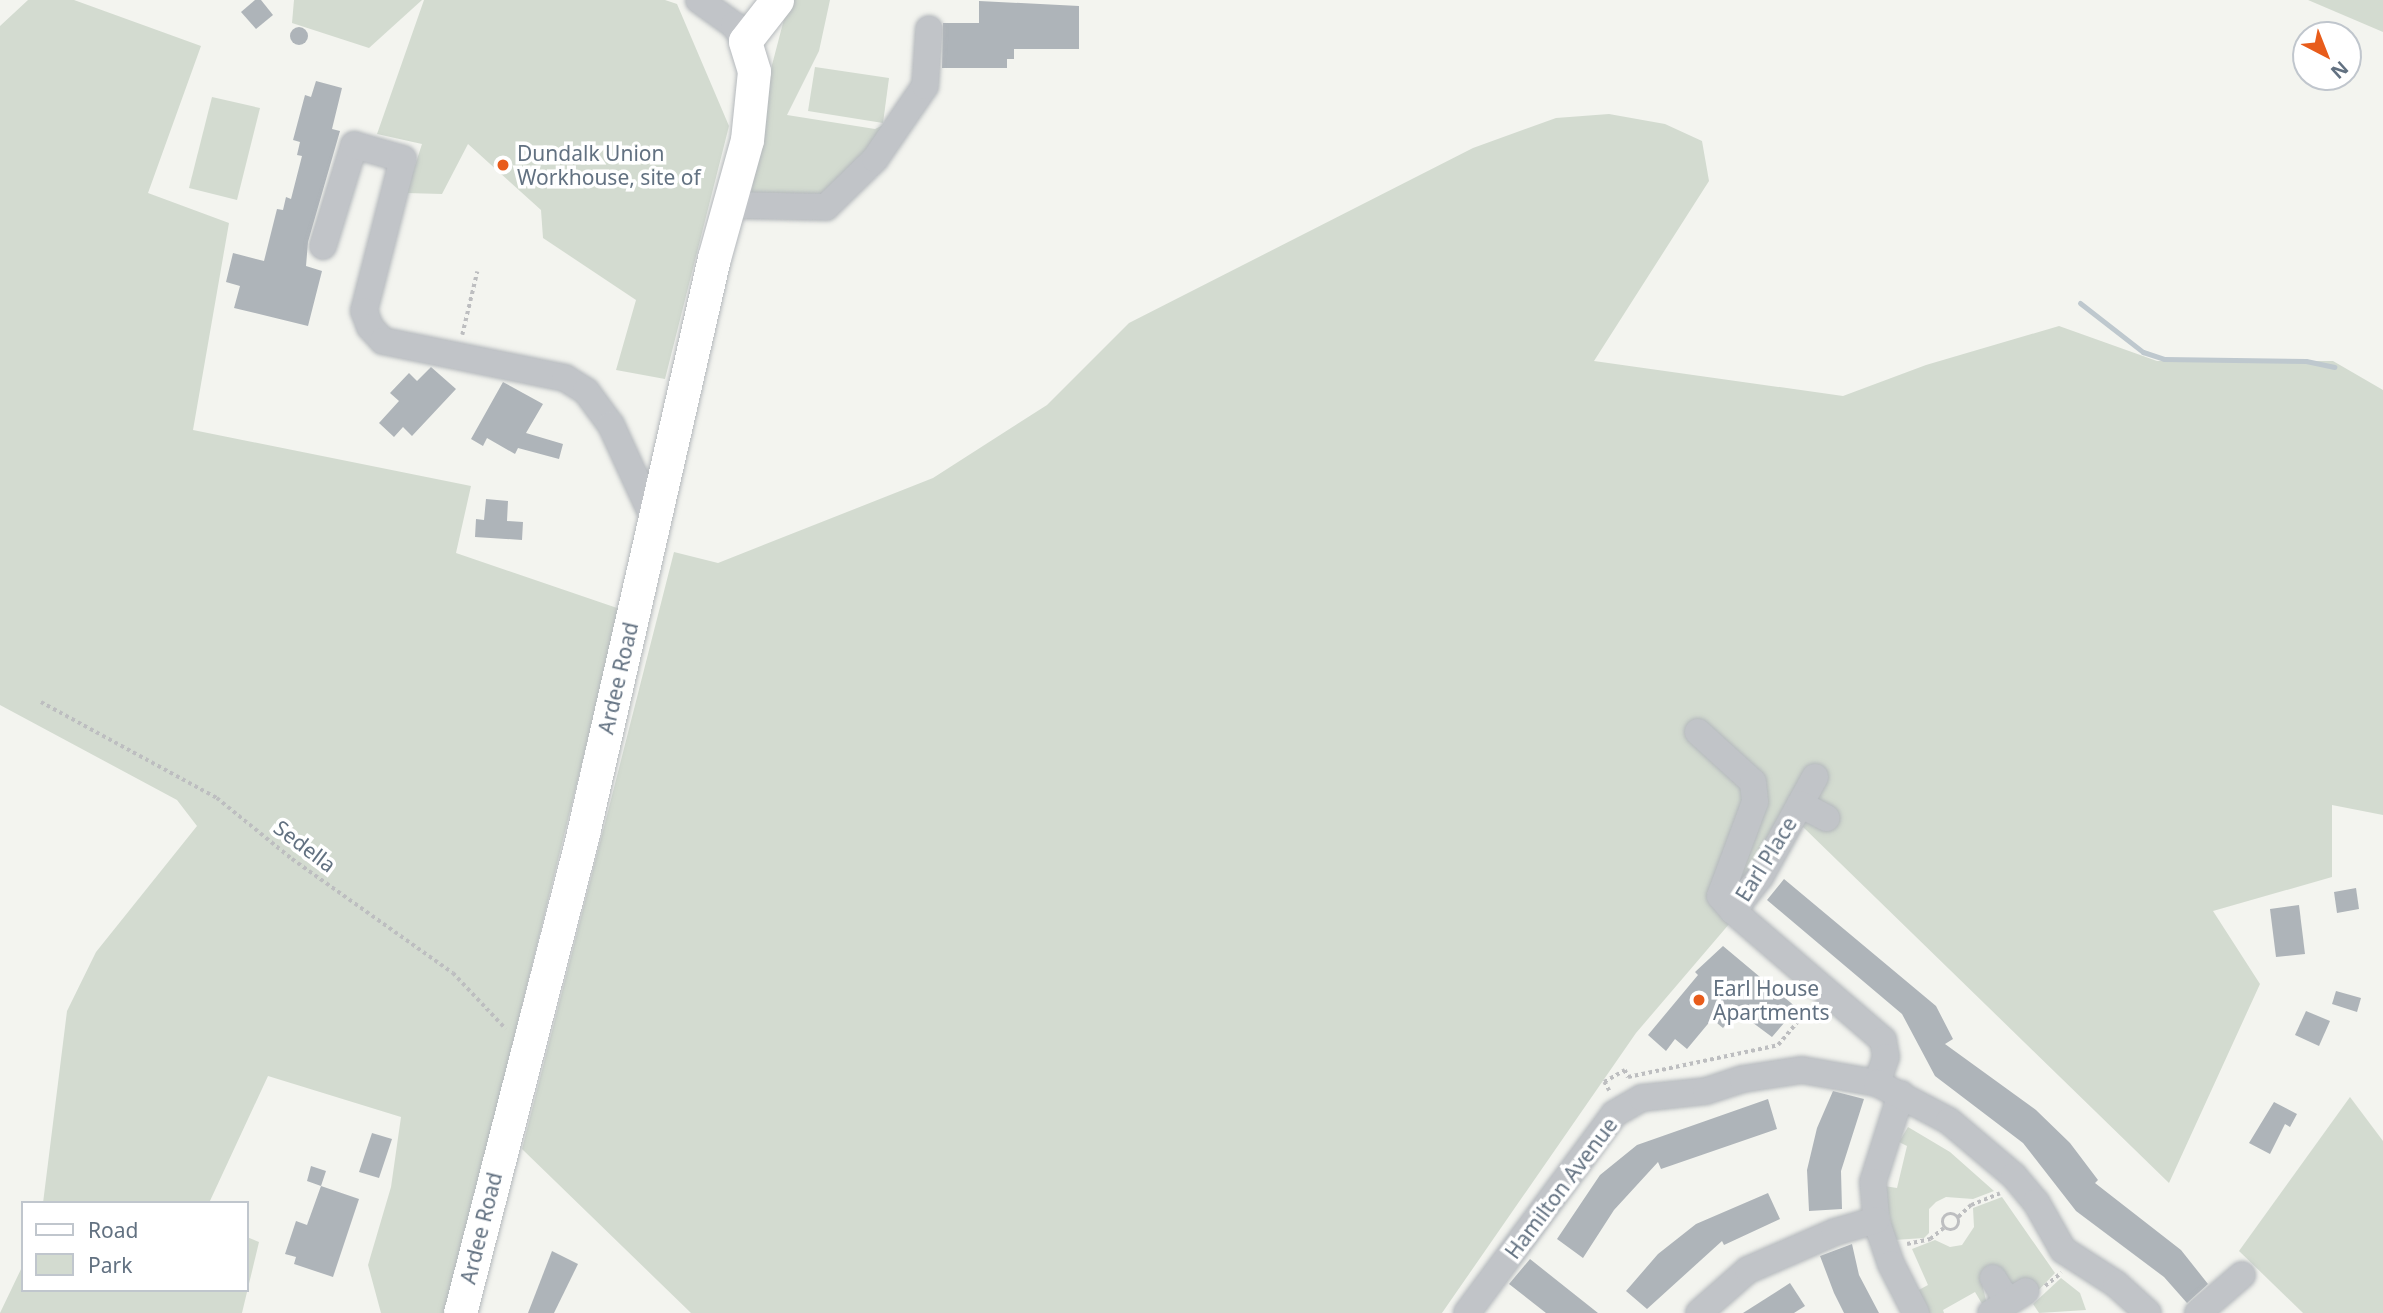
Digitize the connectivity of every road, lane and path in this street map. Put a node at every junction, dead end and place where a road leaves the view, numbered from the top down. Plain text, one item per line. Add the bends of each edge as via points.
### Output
1 (699, 0) edge
2 (777, 0) edge
3 (929, 29) dead end
4 (745, 41) junction
5 (729, 205) junction
6 (323, 246) dead end
7 (477, 272) dead end
8 (457, 356) junction
9 (655, 521) junction
10 (41, 702) dead end
11 (1698, 732) dead end
12 (1815, 777) dead end
13 (1800, 804) junction
14 (1826, 818) dead end
15 (1733, 911) junction
16 (528, 1048) junction
17 (1877, 1083) junction
18 (1901, 1094) junction
19 (2002, 1192) dead end
20 (1958, 1217) junction
21 (1876, 1220) junction
22 (1945, 1227) junction
23 (1902, 1242) dead end
24 (2075, 1258) junction
25 (2242, 1275) dead end
26 (1993, 1278) dead end
27 (2008, 1302) edge
28 (1481, 1308) edge
29 (460, 1313) edge
30 (1699, 1313) edge
31 (1916, 1313) edge
32 (2148, 1313) edge
33 (2198, 1313) edge

1 - 4 street via 734,25
2 - 4 main road
3 - 5 street via 925,86 875,159 826,207
4 - 5 main road, Ardee Road via 754,71 747,140
5 - 9 main road, Ardee Road
6 - 8 street via 354,145 403,159 364,311 383,341
7 - 8 path
8 - 9 street via 565,379 586,391 611,425
9 - 16 main road, Ardee Road
10 - 16 path, Sedella via 217,798 292,859 453,973
11 - 15 street via 1753,782 1755,802 1720,896
12 - 13 street, Earl Place
13 - 14 street
13 - 15 street, Earl Place via 1760,877
15 - 17 street, Earl Place via 1883,1040 1886,1057
16 - 29 main road, Ardee Road
17 - 18 street, Hamilton Avenue
17 - 28 street, Hamilton Avenue via 1802,1070 1743,1079 1706,1091 1642,1098 1615,1114
18 - 21 street via 1874,1182
18 - 24 street, Hamilton Avenue via 1949,1121 2014,1176 2036,1202 2063,1250
19 - 20 path via 1971,1205
20 - 22 path via 1956,1228
20 - 22 path via 1946,1216
21 - 30 street via 1835,1231 1748,1270
21 - 31 street via 1891,1264
22 - 23 path via 1922,1242
24 - 27 path via 2033,1300
24 - 32 street, Hamilton Avenue via 2116,1283
25 - 33 street
26 - 27 street

